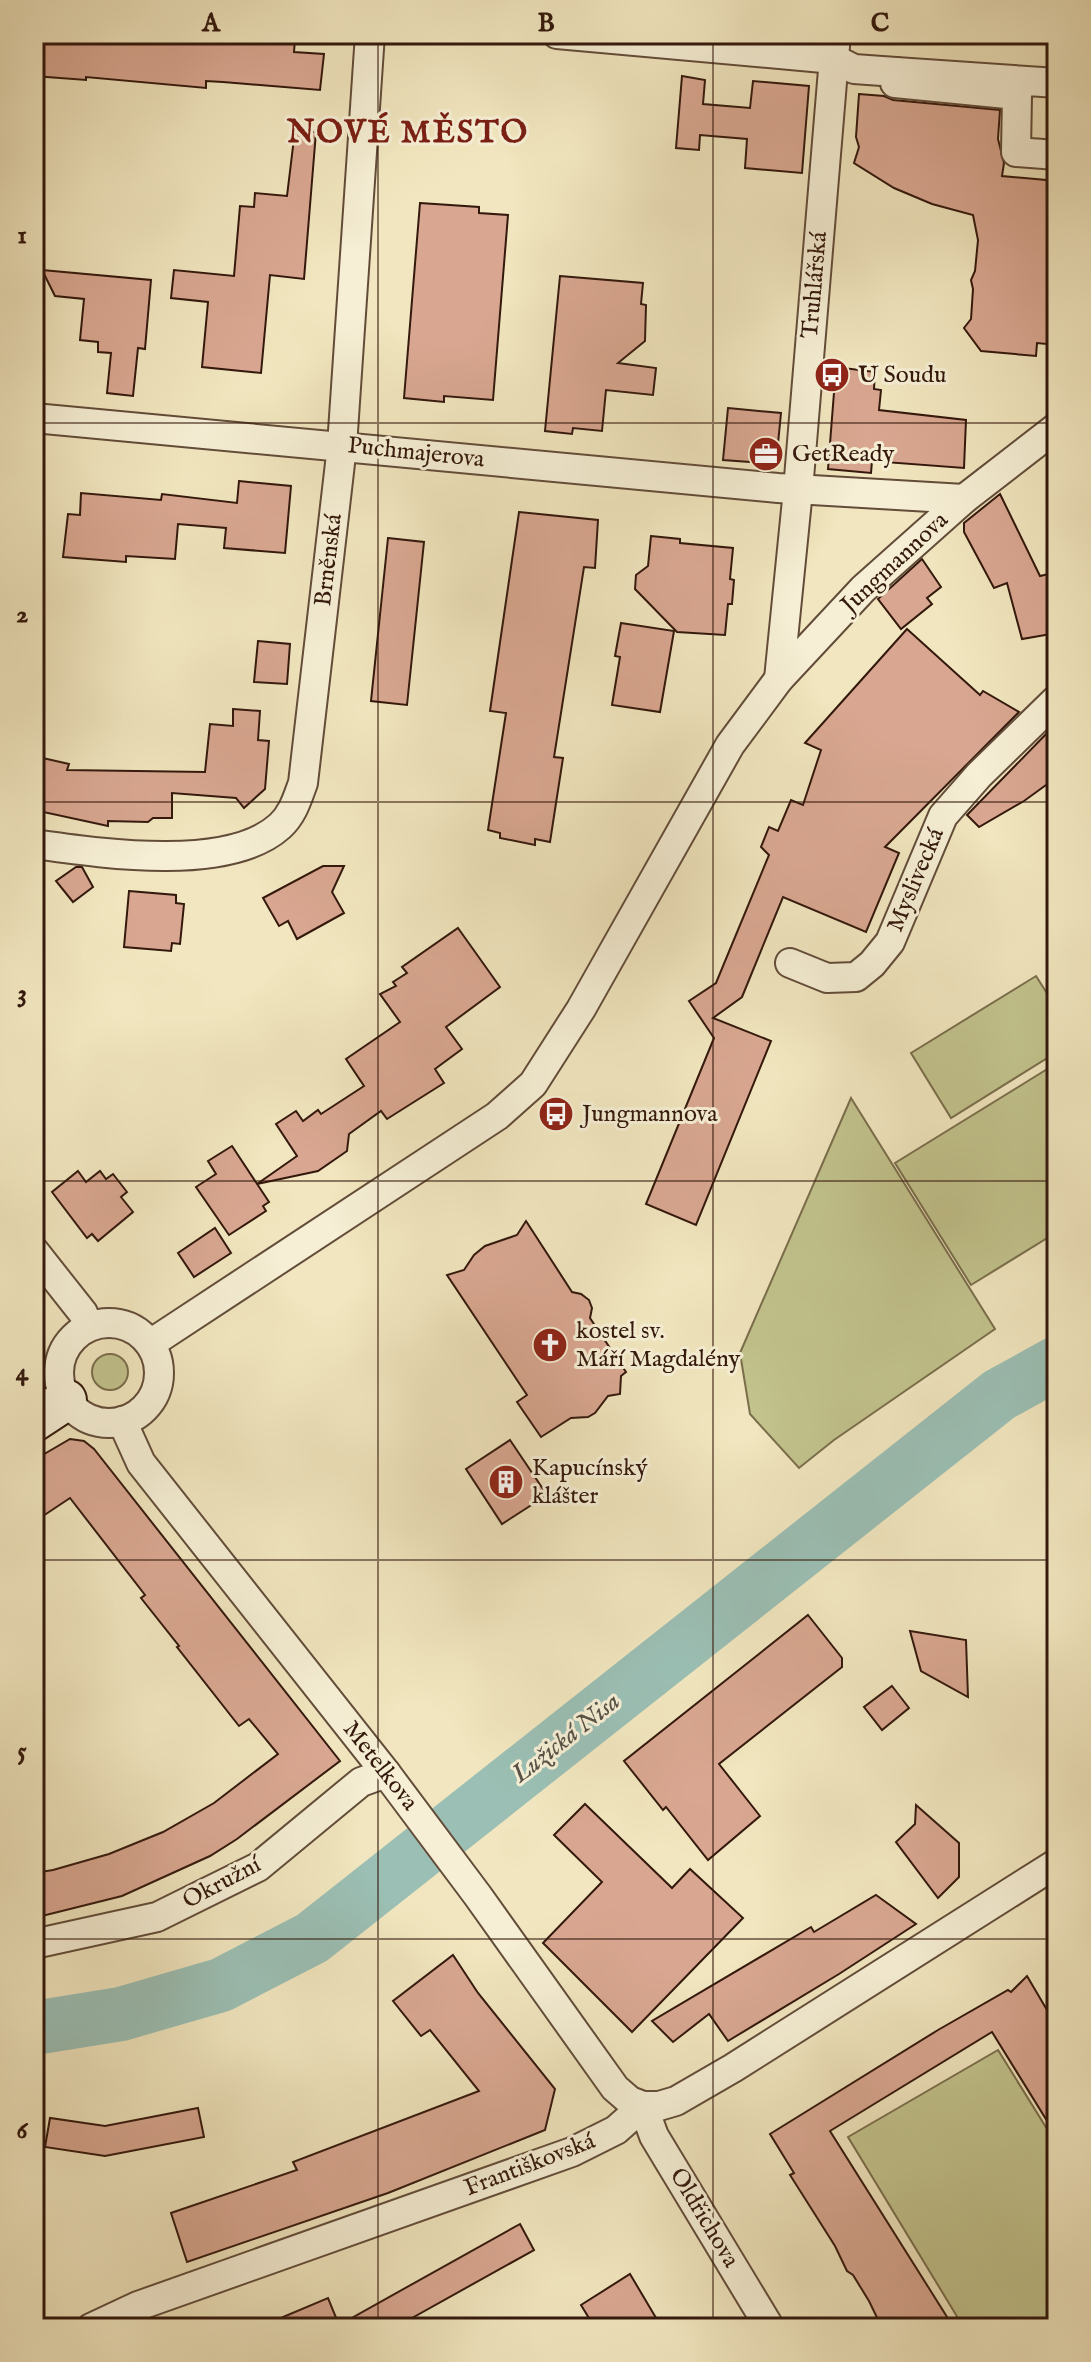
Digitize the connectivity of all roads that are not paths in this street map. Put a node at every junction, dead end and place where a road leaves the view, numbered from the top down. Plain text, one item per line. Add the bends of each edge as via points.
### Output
1 (370, 34) edge
2 (557, 34) edge
3 (835, 47) edge
4 (896, 72) junction
5 (1057, 83) edge
6 (1057, 155) edge
7 (34, 418) edge
8 (1057, 427) edge
9 (342, 446) junction
10 (798, 490) junction
11 (964, 499) junction
12 (779, 679) junction
13 (1057, 699) edge
14 (34, 844) edge
15 (790, 963) dead end
16 (34, 1251) edge
17 (89, 1326) junction
18 (150, 1344) junction
19 (50, 1411) edge
20 (122, 1421) junction
21 (386, 1773) junction
22 (1057, 1863) edge
23 (34, 1944) edge
24 (643, 2106) junction
25 (91, 2328) edge
26 (770, 2328) edge

1 - 9 street, Brněnská
2 - 3 street
3 - 4 street via 854,69
3 - 10 street, Truhlářská
4 - 5 street
4 - 6 street via 895,83 1017,95 1016,152
7 - 9 street, Puchmajerova
8 - 11 street, Jungmannova
9 - 10 street, Puchmajerova
9 - 14 street, Brněnská via 303,783 293,811 257,842 230,851 130,857
10 - 11 street, Jungmannova
10 - 12 street, Truhlářská
11 - 12 street, Jungmannova via 863,589
12 - 18 street, Jungmannova via 730,745 533,1084 497,1116
13 - 15 street, Myslivecká via 943,816 890,942 872,964 856,977 827,978
16 - 17 street
17 - 18 street via 123,1325
17 - 19 street via 71,1339 60,1358
18 - 20 street via 159,1366 156,1390 143,1410
19 - 20 street via 77,1412 107,1423
20 - 21 street, Metelkova via 141,1463
21 - 23 street, Okružní via 361,1782 258,1867 157,1917
21 - 24 street, Metelkova via 615,2088
22 - 24 street, Františkovská via 733,2068 676,2101
24 - 25 street, Františkovská via 616,2130 572,2152 138,2306
24 - 26 street, Oldřichova via 654,2136

